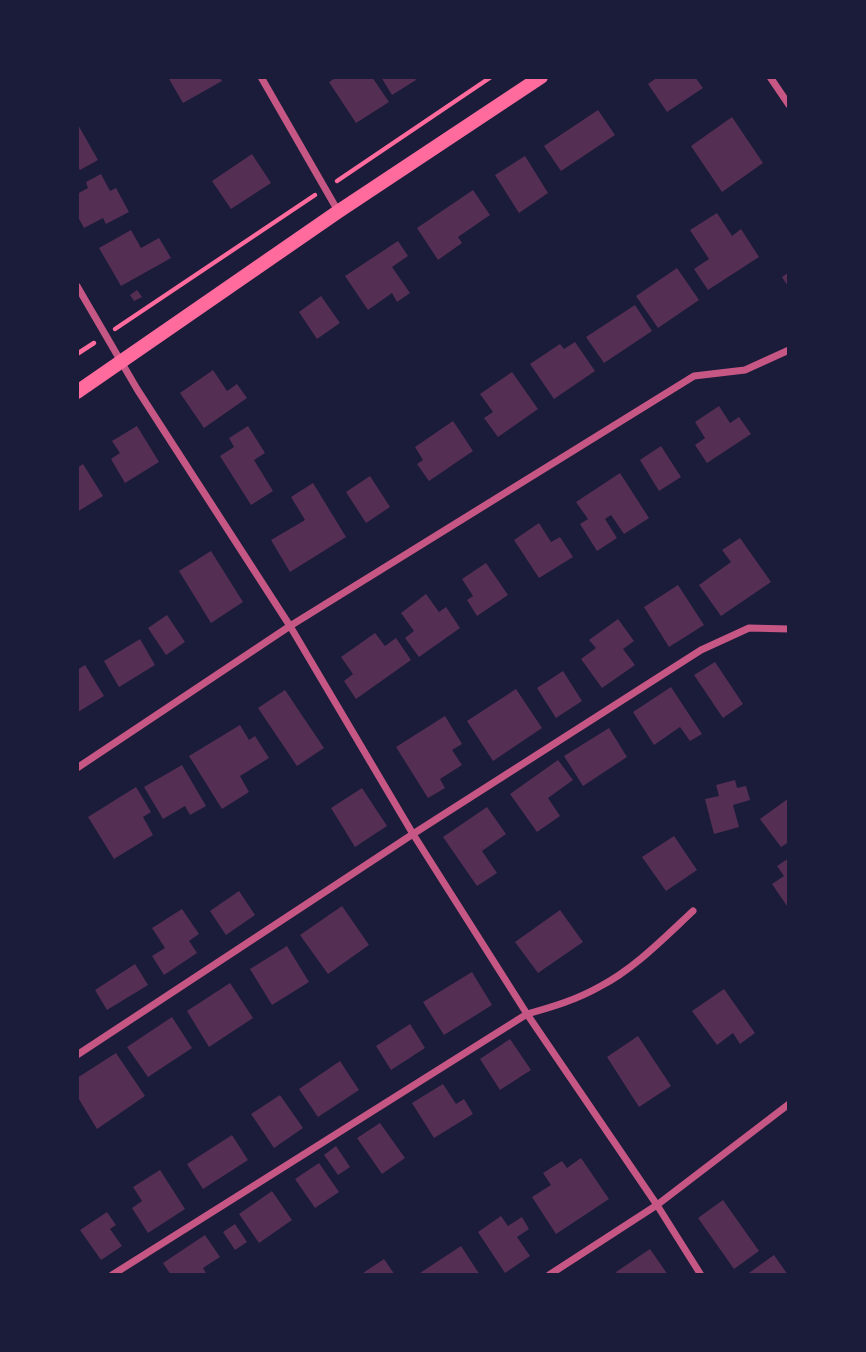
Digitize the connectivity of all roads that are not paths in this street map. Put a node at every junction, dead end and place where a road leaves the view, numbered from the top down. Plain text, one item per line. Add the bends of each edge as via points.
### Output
1 (261, 77) edge
2 (541, 77) edge
3 (770, 77) edge
4 (789, 105) edge
5 (339, 211) junction
6 (77, 286) edge
7 (789, 350) edge
8 (121, 362) junction
9 (77, 392) edge
10 (290, 626) junction
11 (789, 629) edge
12 (77, 768) edge
13 (413, 834) junction
14 (693, 911) dead end
15 (527, 1014) junction
16 (77, 1055) edge
17 (789, 1104) edge
18 (657, 1205) junction
19 (112, 1275) edge
20 (548, 1275) edge
21 (701, 1275) edge

1 - 5 street
2 - 5 main road
3 - 4 street
5 - 8 main road
6 - 8 street
7 - 10 street via 745,370 694,376
8 - 9 main road
8 - 10 street
10 - 12 street
10 - 13 street
11 - 13 street via 749,628 701,650
13 - 15 street
13 - 16 street
14 - 15 street via 601,986
15 - 18 street
15 - 19 street
17 - 18 street
18 - 20 street
18 - 21 street

